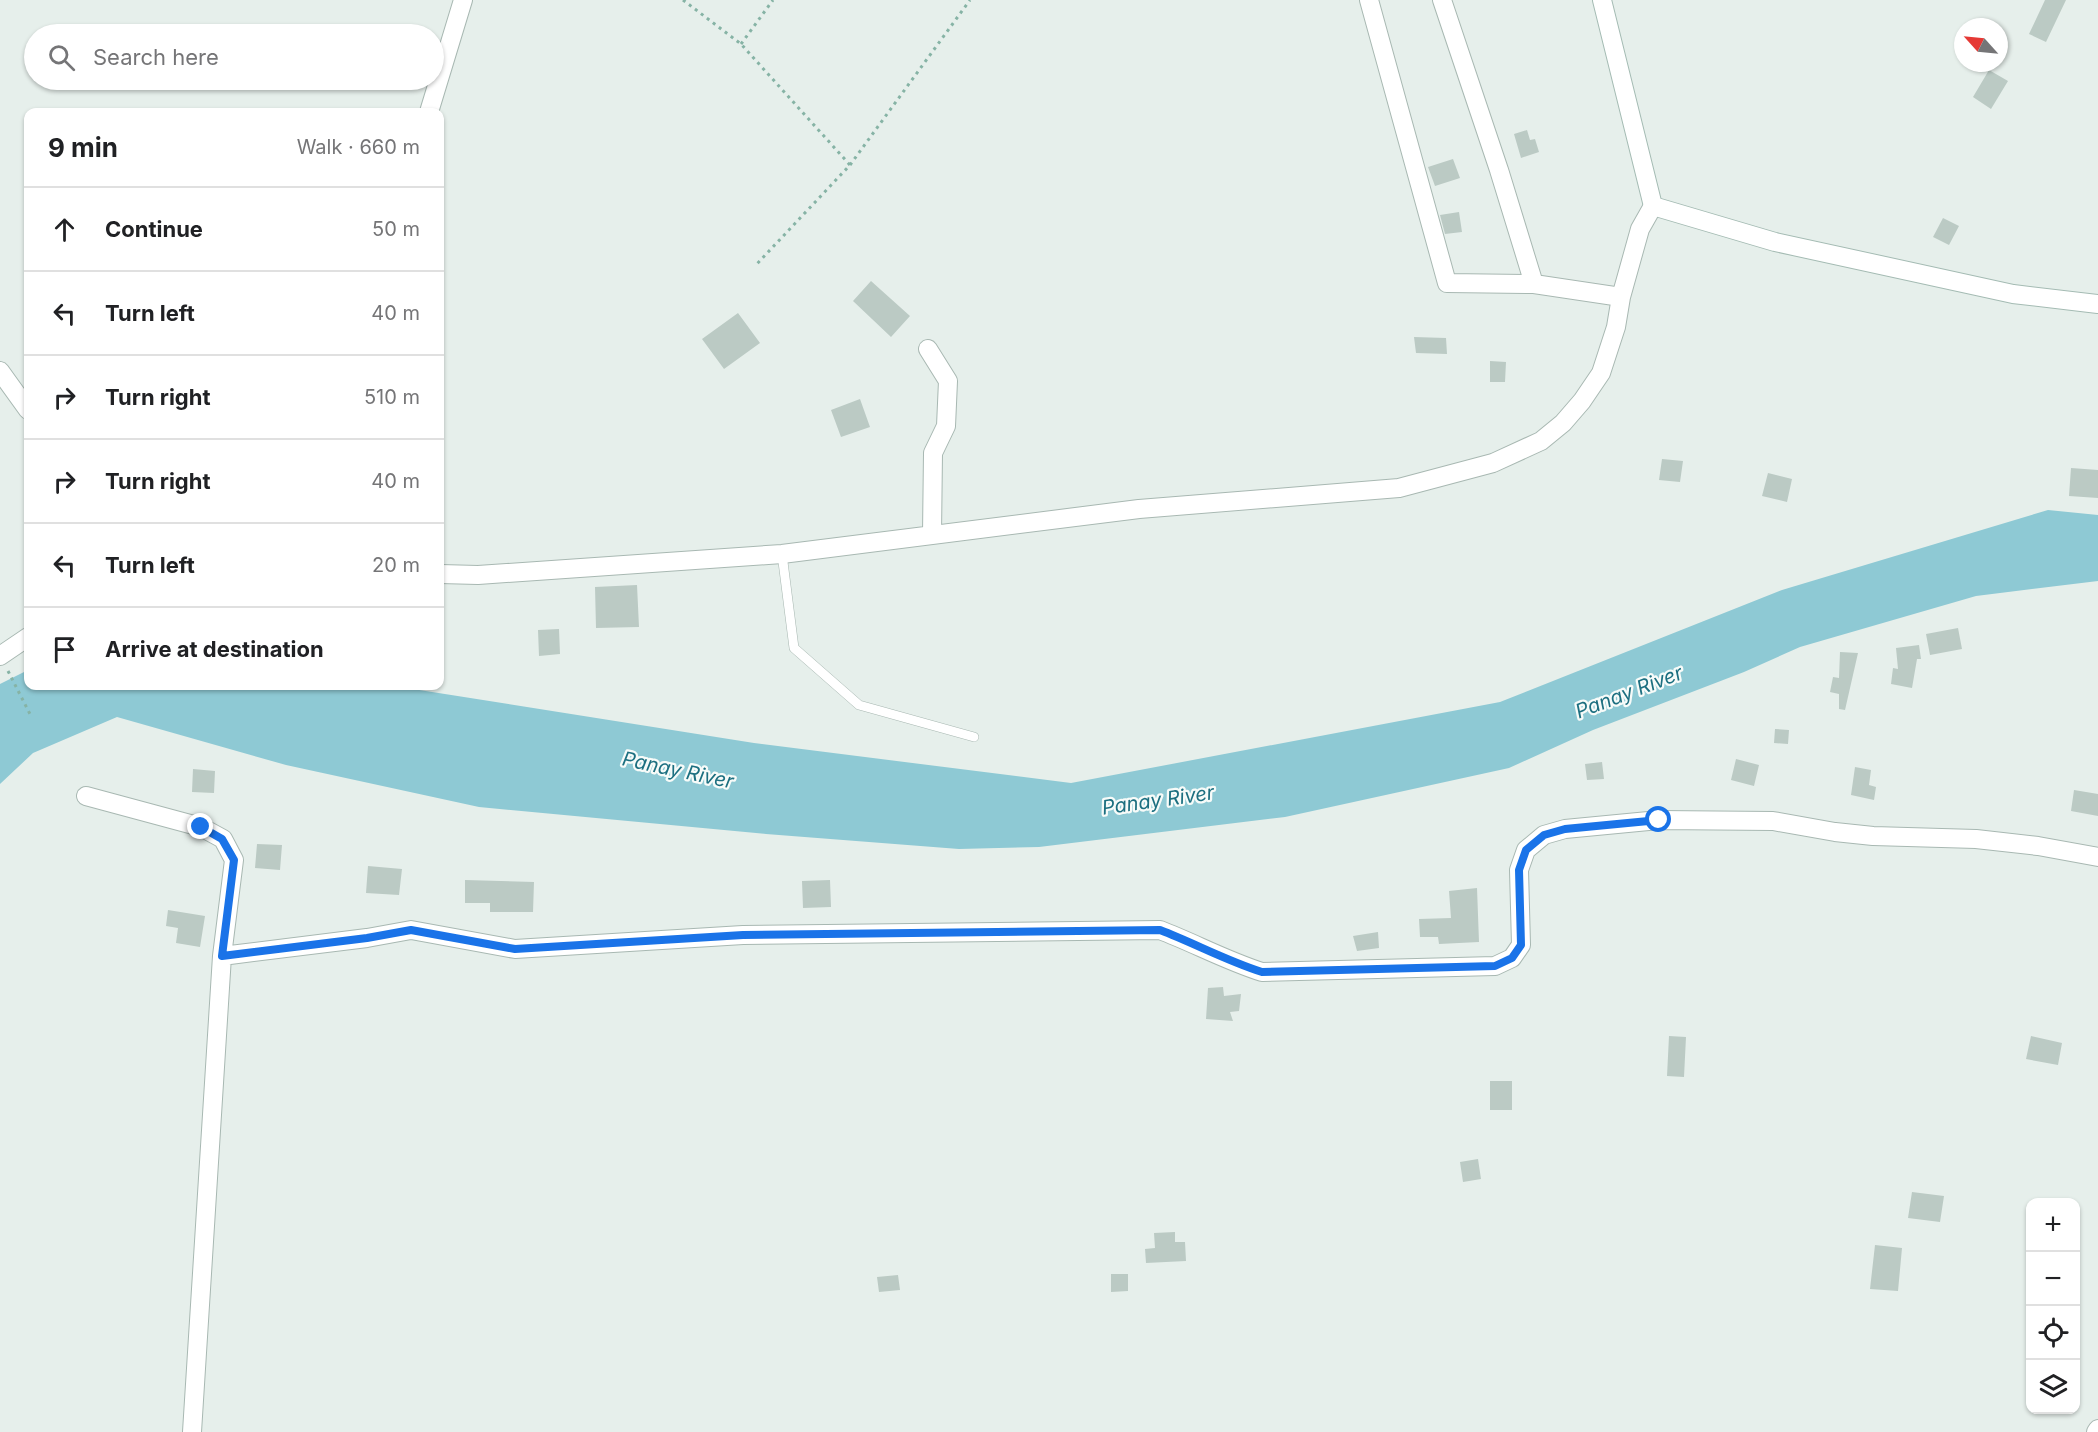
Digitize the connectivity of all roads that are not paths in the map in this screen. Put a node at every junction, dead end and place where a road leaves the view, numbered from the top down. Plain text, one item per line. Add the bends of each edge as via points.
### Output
1 (463, 0) edge
2 (1369, 0) edge
3 (1442, 0) edge
4 (1602, 0) edge
5 (444, 63) edge
6 (436, 90) edge
7 (430, 108) edge
8 (1653, 206) junction
9 (1534, 284) junction
10 (1622, 297) junction
11 (2098, 304) edge
12 (928, 349) dead end
13 (0, 371) edge
14 (24, 404) edge
15 (932, 534) junction
16 (782, 554) junction
17 (444, 574) edge
18 (24, 641) edge
19 (3, 661) edge
20 (974, 737) dead end
21 (86, 796) dead end
22 (2098, 857) edge
23 (222, 956) junction
24 (192, 1432) edge

1 - 5 street
2 - 9 street via 1447,283
3 - 9 street
4 - 8 street
6 - 7 street
8 - 10 street via 1640,229
8 - 11 street via 1820,252 2013,294
9 - 10 street
10 - 15 street via 1601,373 1582,401 1541,441 1493,463 1399,488 1139,509
12 - 15 street via 948,381 946,426 933,453
13 - 14 street
15 - 16 street
16 - 17 street
16 - 20 lane via 794,648 859,705
18 - 19 street
21 - 23 street via 201,827 222,839 234,860
22 - 23 street via 1976,839 1873,836 1773,821 1659,820 1565,829 1544,835 1526,850 1519,870 1521,945 1512,958 1495,966 1262,972 1160,930 743,935 515,949 411,930
23 - 24 street

